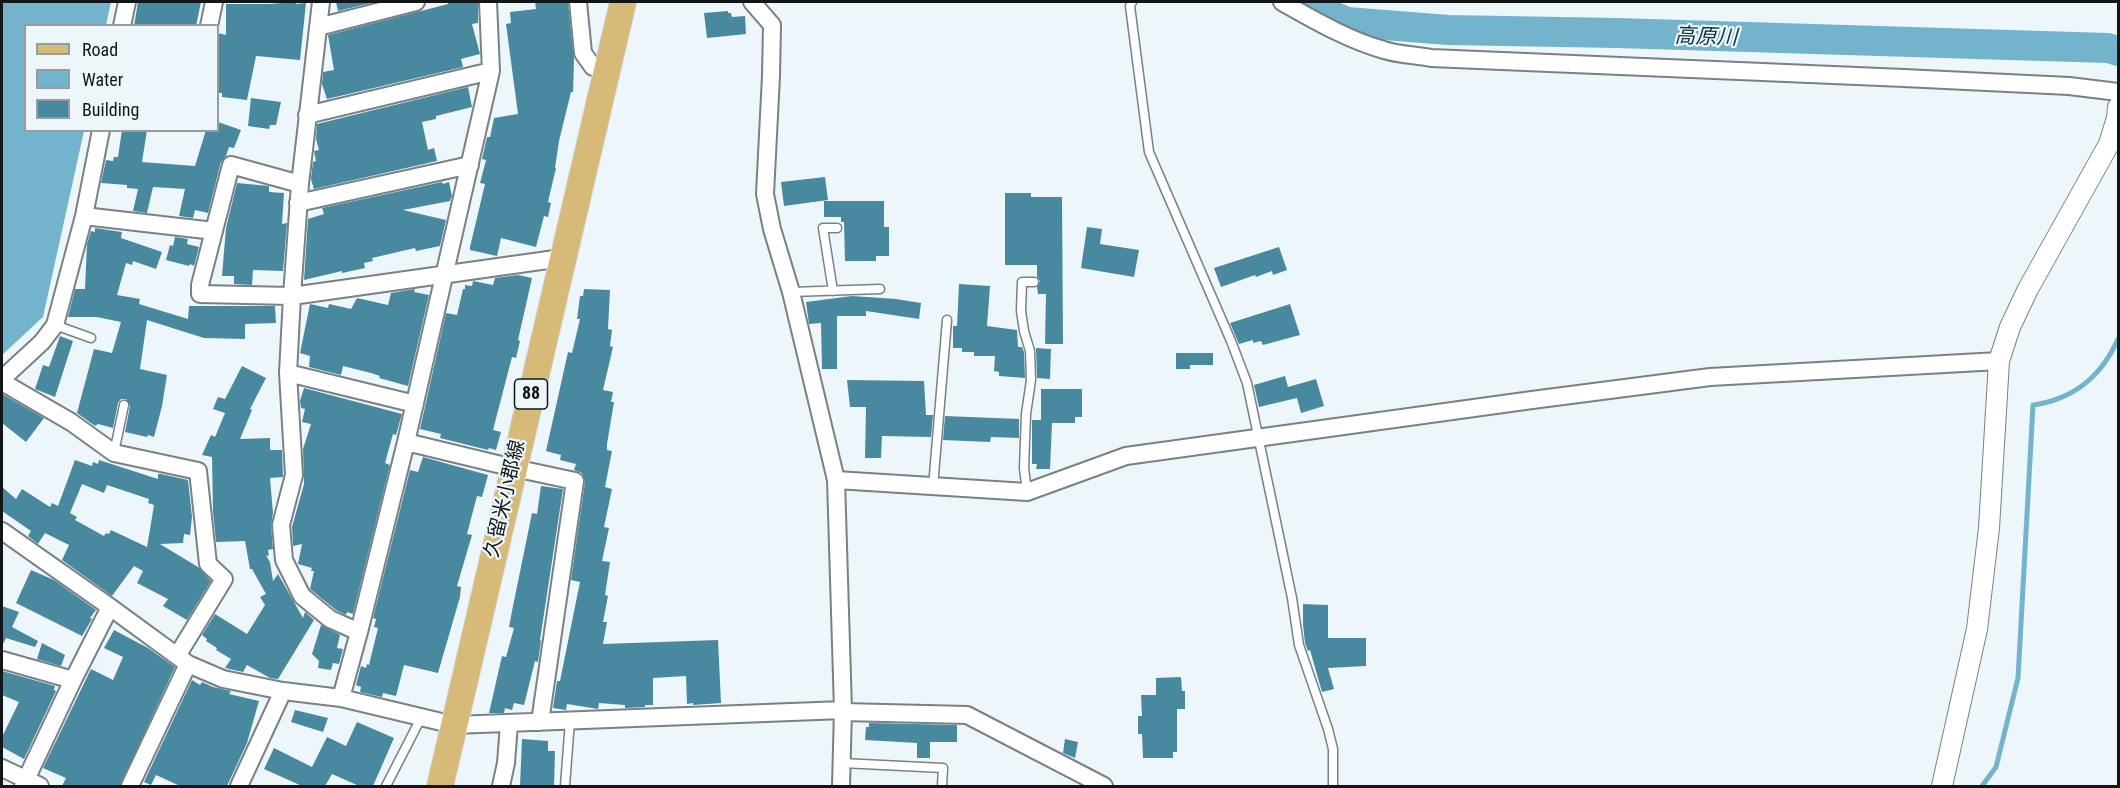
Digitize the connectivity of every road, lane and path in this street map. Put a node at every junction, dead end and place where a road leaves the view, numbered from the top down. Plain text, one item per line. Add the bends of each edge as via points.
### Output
1 (127, 2) edge
2 (214, 2) edge
3 (321, 2) edge
4 (416, 2) edge
5 (488, 2) edge
6 (578, 2) edge
7 (623, 2) edge
8 (752, 2) edge
9 (1132, 2) edge
10 (1281, 2) edge
11 (122, 24) edge
12 (209, 24) edge
13 (318, 27) junction
14 (607, 68) junction
15 (491, 72) junction
16 (2118, 92) edge
17 (2118, 107) edge
18 (307, 115) junction
19 (101, 132) edge
20 (470, 165) junction
21 (300, 184) junction
22 (298, 203) junction
23 (84, 216) junction
24 (837, 228) dead end
25 (214, 231) junction
26 (562, 258) junction
27 (445, 273) junction
28 (1034, 282) dead end
29 (879, 290) dead end
30 (833, 291) junction
31 (791, 292) junction
32 (292, 296) junction
33 (947, 320) dead end
34 (55, 325) junction
35 (91, 338) dead end
36 (1999, 361) junction
37 (288, 373) junction
38 (2, 380) edge
39 (415, 404) junction
40 (124, 405) dead end
41 (1257, 437) junction
42 (406, 442) junction
43 (114, 453) junction
44 (514, 468) junction
45 (836, 480) junction
46 (933, 488) junction
47 (1027, 492) junction
48 (2, 531) edge
49 (110, 607) junction
50 (359, 632) junction
51 (2, 660) edge
52 (183, 660) junction
53 (73, 680) junction
54 (283, 691) junction
55 (340, 698) junction
56 (843, 711) junction
57 (421, 718) junction
58 (570, 721) junction
59 (540, 722) junction
60 (509, 724) junction
61 (454, 726) junction
62 (842, 764) junction
63 (2, 768) edge
64 (30, 784) edge
65 (130, 786) edge
66 (239, 786) edge
67 (386, 786) edge
68 (440, 786) edge
69 (501, 786) edge
70 (566, 786) edge
71 (841, 786) edge
72 (942, 786) edge
73 (1104, 786) edge
74 (1333, 786) edge
75 (1942, 786) edge

1 - 11 street
2 - 12 street
3 - 13 street
4 - 13 street
5 - 15 street
6 - 14 street via 583,53 593,67
7 - 14 main road, 久留米小郡線 / 88
8 - 31 street via 772,25 765,194
9 - 41 lane via 1149,152 1232,341 1247,383
10 - 16 street via 1322,25 1385,51 1431,58 2069,86
13 - 18 street
14 - 26 main road, 久留米小郡線 / 88
15 - 18 street
15 - 20 street
17 - 36 street via 2109,144 2028,289
18 - 21 street
19 - 23 street
20 - 22 street
20 - 27 street
21 - 22 street
21 - 25 street via 231,165
22 - 32 street
23 - 25 street
23 - 34 street
24 - 30 lane via 823,228
25 - 32 street via 200,294
26 - 27 street
26 - 44 main road, 久留米小郡線 / 88
27 - 32 street
27 - 39 street
28 - 47 lane via 1022,282 1021,310 1030,351 1031,380 1024,468
29 - 30 lane
30 - 31 lane
31 - 45 street
32 - 37 street
33 - 46 lane
34 - 35 lane
34 - 38 street
36 - 41 street via 1710,377
36 - 75 street via 1989,528 1977,629
37 - 39 street
37 - 50 street via 294,475 281,525 284,560 302,596 330,619
38 - 43 street
39 - 42 street
40 - 43 lane
41 - 47 street via 1126,456
41 - 74 lane via 1299,645 1333,749
42 - 44 street
42 - 50 street
43 - 52 street via 198,471 208,564 224,579
44 - 59 street via 575,481
44 - 61 main road, 久留米小郡線 / 88
45 - 46 street
45 - 56 street
46 - 47 street
48 - 49 street
49 - 52 street
49 - 53 street
50 - 55 street
51 - 53 street
52 - 54 street via 223,679
52 - 65 street
53 - 64 street
54 - 55 street
54 - 66 street
55 - 57 street
56 - 58 street
56 - 62 street
56 - 73 street via 967,715
57 - 61 street
57 - 67 lane
58 - 59 street
58 - 70 lane
59 - 60 street
60 - 61 street
60 - 69 street
61 - 68 main road, 久留米小郡線 / 88
62 - 71 street
62 - 72 lane via 943,768
63 - 64 street

